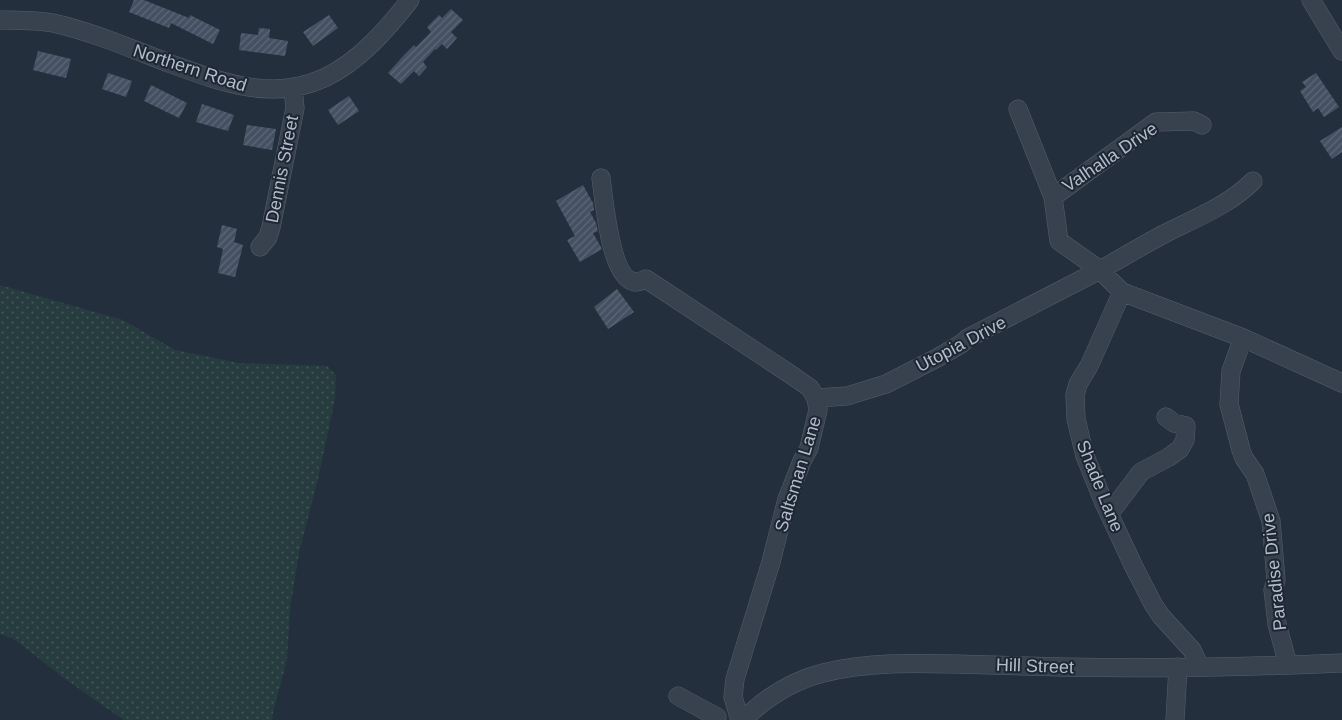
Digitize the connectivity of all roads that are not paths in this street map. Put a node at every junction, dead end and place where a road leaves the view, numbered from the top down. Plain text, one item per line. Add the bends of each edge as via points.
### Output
1 (410, 0) edge
2 (1310, 0) edge
3 (0, 20) edge
4 (1342, 51) edge
5 (293, 87) junction
6 (1018, 109) dead end
7 (1202, 125) dead end
8 (601, 178) dead end
9 (1253, 181) dead end
10 (1053, 197) junction
11 (260, 247) dead end
12 (1100, 270) junction
13 (1122, 292) junction
14 (1243, 338) junction
15 (1342, 383) edge
16 (816, 398) junction
17 (1166, 417) dead end
18 (1110, 513) junction
19 (1342, 663) edge
20 (1288, 666) junction
21 (1178, 667) junction
22 (1200, 667) junction
23 (678, 696) dead end
24 (733, 697) junction
25 (716, 718) edge
26 (742, 720) edge
27 (1175, 720) edge

1 - 5 street, Northern Road via 375,41 343,67 326,78
2 - 4 street
3 - 5 street, Northern Road via 32,20 72,28 228,84 267,90
5 - 11 street, Dennis Street via 295,108 272,227
6 - 10 street
7 - 10 street, Valhalla Drive via 1156,122
8 - 16 street, Saltsman Lane via 614,257 629,280 636,283 646,279 790,374 810,388
9 - 12 street via 1227,202
10 - 12 street, Valhalla Drive via 1058,241
12 - 13 street, Valhalla Drive
12 - 16 street, Utopia Drive via 886,384 847,396
13 - 14 street, Valhalla Drive
13 - 18 street, Shade Lane via 1075,395 1076,419 1085,456
14 - 15 street, Valhalla Drive
14 - 20 street, Paradise Drive via 1231,371 1229,404 1241,450 1256,474 1271,521 1276,580 1273,590 1277,624
16 - 24 street, Saltsman Lane via 818,410 813,435 787,500
17 - 18 street via 1186,426 1185,440 1180,449 1141,472
18 - 22 street, Shade Lane via 1153,604 1192,650
19 - 20 street, Hill Street
20 - 22 street, Hill Street
21 - 22 street, Hill Street
21 - 26 street, Hill Street via 893,664 849,668 799,681 759,704
21 - 27 street
23 - 25 street
24 - 25 street
24 - 26 street, Saltsman Lane

